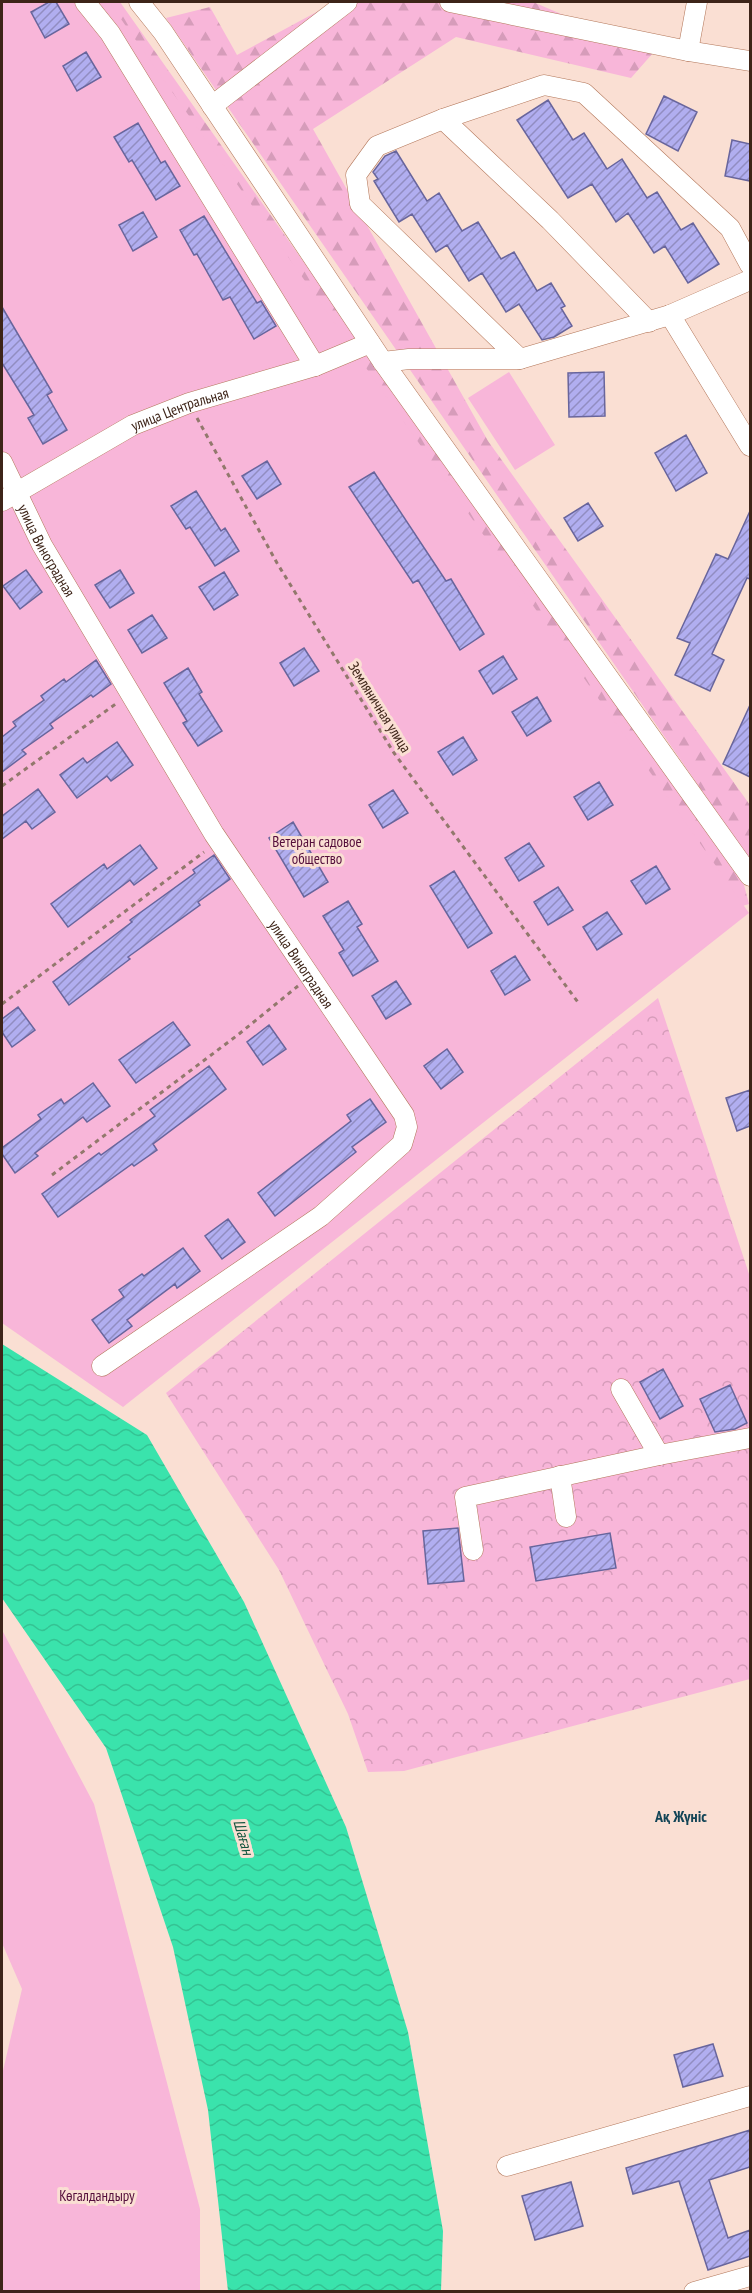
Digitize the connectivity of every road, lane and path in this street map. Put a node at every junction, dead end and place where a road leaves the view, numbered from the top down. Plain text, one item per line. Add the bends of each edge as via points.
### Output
1 (85, 2) edge
2 (139, 2) edge
3 (347, 2) edge
4 (450, 2) edge
5 (697, 2) edge
6 (688, 51) junction
7 (750, 61) edge
8 (212, 106) junction
9 (443, 119) junction
10 (750, 265) edge
11 (750, 280) edge
12 (670, 315) junction
13 (649, 322) junction
14 (370, 344) junction
15 (520, 358) junction
16 (383, 362) junction
17 (315, 366) junction
18 (189, 403) junction
19 (750, 446) edge
20 (2, 462) edge
21 (9, 497) edge
22 (131, 692) junction
23 (2, 786) edge
24 (219, 842) junction
25 (750, 876) edge
26 (311, 976) junction
27 (2, 1004) edge
28 (580, 1005) dead end
29 (52, 1175) dead end
30 (102, 1366) dead end
31 (621, 1389) dead end
32 (750, 1438) edge
33 (659, 1455) junction
34 (560, 1476) junction
35 (566, 1517) dead end
36 (473, 1550) dead end
37 (750, 2096) edge
38 (507, 2166) dead end
39 (750, 2276) edge
40 (694, 2292) edge

1 - 17 street via 110,33
2 - 8 street
3 - 8 street
4 - 6 street
5 - 6 street
6 - 7 street
8 - 14 street
9 - 10 street via 544,85 584,93 730,228
9 - 13 street via 550,220
9 - 15 street via 377,146 356,175 360,204
11 - 12 street
12 - 13 street
12 - 19 street
13 - 15 street
14 - 16 street
14 - 17 street, улица Центральная
15 - 16 street
16 - 25 street
17 - 18 street, улица Центральная
18 - 21 street, улица Центральная via 133,424
18 - 28 path, Земляничная улица via 277,563 394,753
20 - 21 street, улица Виноградная
21 - 22 street, улица Виноградная
22 - 23 path
22 - 24 street, улица Виноградная
24 - 26 street, улица Виноградная
24 - 27 path
26 - 29 path
26 - 30 street, улица Виноградная via 404,1115 407,1127 402,1144 321,1216
31 - 33 street
32 - 33 street
33 - 34 street
34 - 35 street
34 - 36 street via 465,1497
37 - 38 street
39 - 40 street

